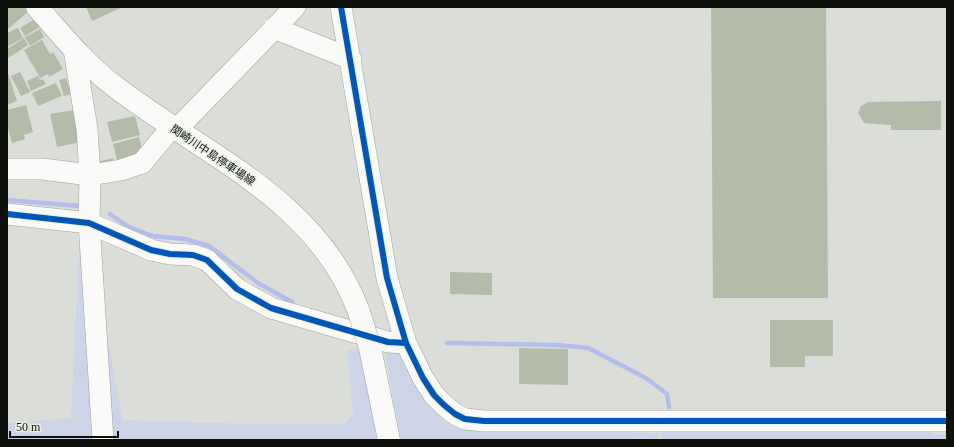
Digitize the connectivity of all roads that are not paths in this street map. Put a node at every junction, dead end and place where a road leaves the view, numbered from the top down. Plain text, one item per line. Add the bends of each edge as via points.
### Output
1 (37, 7) edge
2 (295, 7) edge
3 (341, 7) edge
4 (274, 28) junction
5 (74, 49) junction
6 (351, 59) junction
7 (174, 129) junction
8 (7, 169) edge
9 (90, 175) junction
10 (7, 214) edge
11 (89, 223) junction
12 (406, 343) junction
13 (913, 421) junction
14 (947, 421) edge
15 (947, 429) edge
16 (103, 440) edge
17 (389, 440) edge

1 - 5 main road, 関崎川中島停車場線
2 - 4 street
3 - 6 street
4 - 6 street
4 - 7 street
5 - 7 main road, 関崎川中島停車場線 via 112,84
5 - 9 street via 87,129
6 - 12 street via 388,278
7 - 9 street via 142,163 121,170
7 - 17 main road, 関崎川中島停車場線, bridge via 240,170 291,211 342,274 359,312 370,348
8 - 9 street via 42,169
9 - 11 street
10 - 11 street
11 - 12 street via 151,250 193,255 207,260 237,289 271,308 388,342
11 - 16 street
12 - 13 street via 434,395 455,414 484,421
13 - 14 street
13 - 15 street

